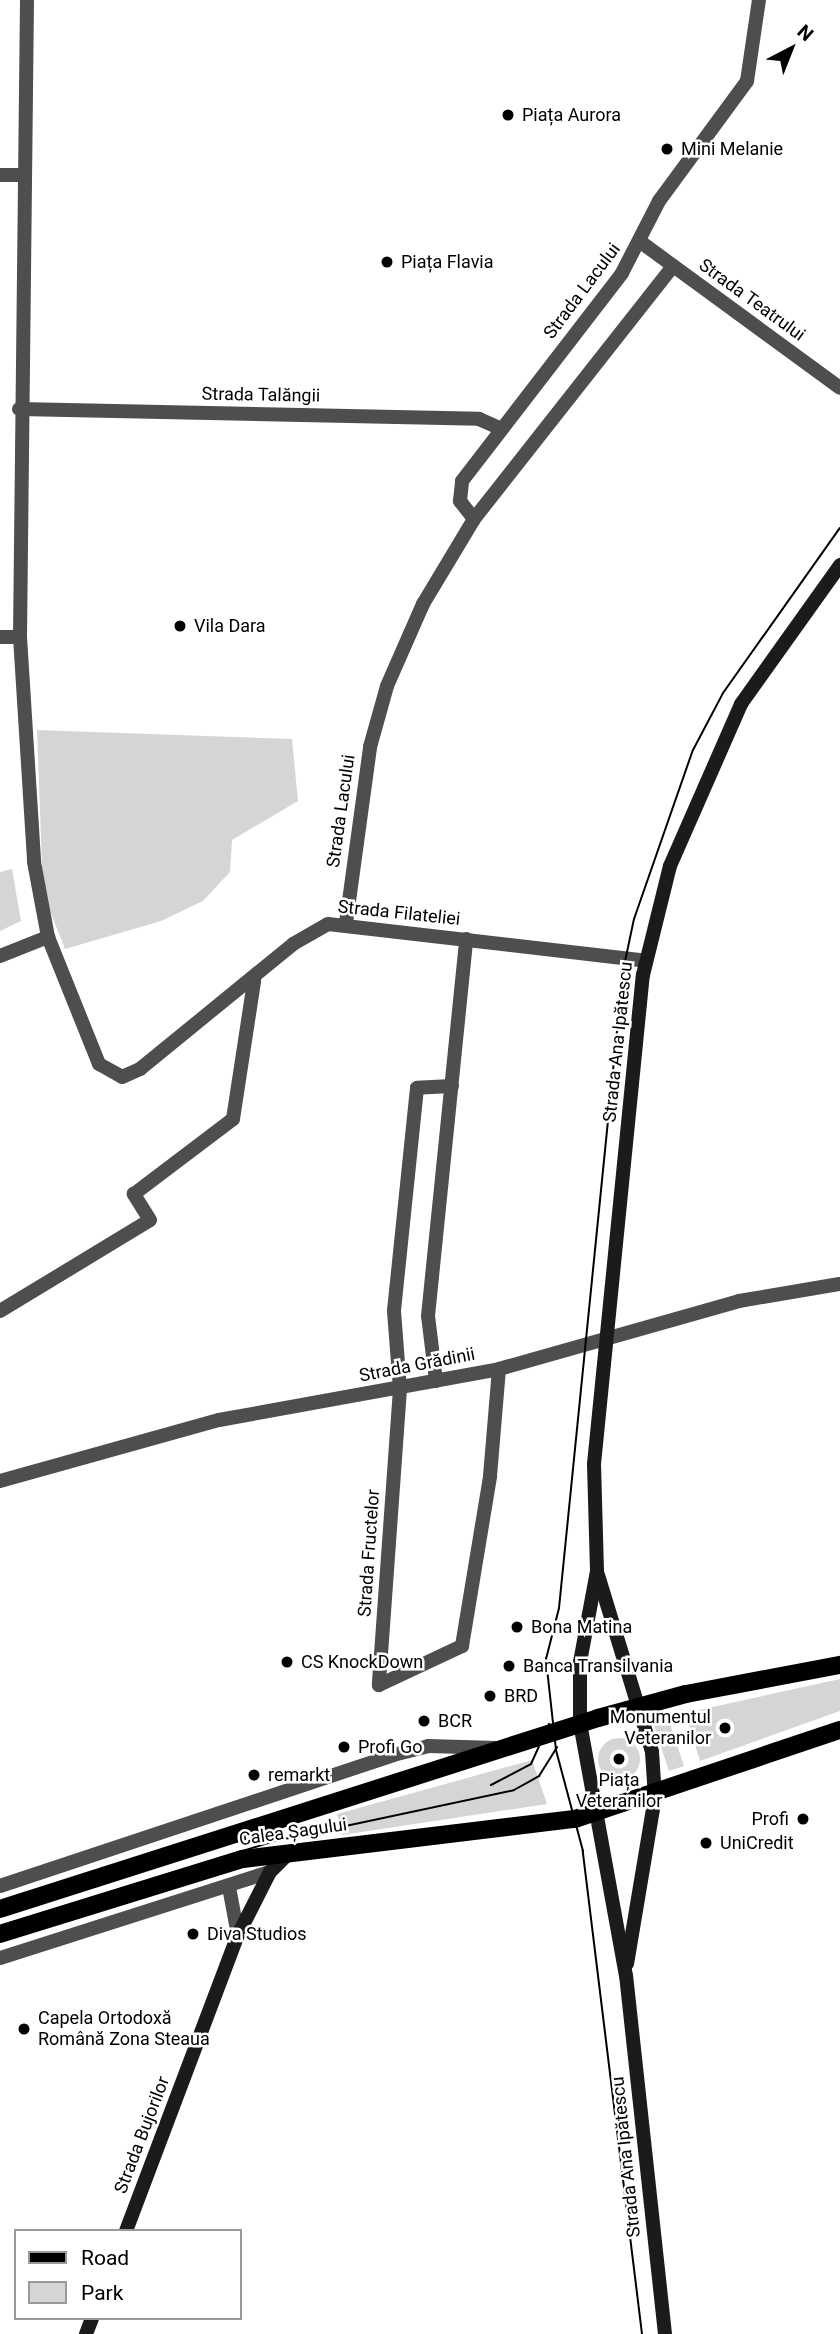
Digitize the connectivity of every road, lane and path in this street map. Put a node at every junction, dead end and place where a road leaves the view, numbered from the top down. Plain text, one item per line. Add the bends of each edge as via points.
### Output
1 (27, 0) edge
2 (759, 0) edge
3 (0, 175) edge
4 (24, 175) junction
5 (642, 243) junction
6 (673, 265) junction
7 (840, 388) edge
8 (19, 409) junction
9 (499, 428) junction
10 (474, 519) junction
11 (840, 565) edge
12 (0, 637) edge
13 (20, 637) junction
14 (346, 923) junction
15 (48, 937) junction
16 (466, 939) junction
17 (0, 956) edge
18 (646, 961) junction
19 (254, 981) junction
20 (452, 1086) junction
21 (840, 1284) edge
22 (0, 1311) edge
23 (606, 1340) junction
24 (499, 1368) junction
25 (436, 1381) junction
26 (400, 1389) junction
27 (0, 1481) edge
28 (597, 1571) junction
29 (840, 1665) edge
30 (639, 1706) junction
31 (580, 1724) junction
32 (840, 1730) edge
33 (505, 1749) junction
34 (655, 1797) junction
35 (601, 1813) junction
36 (290, 1852) junction
37 (270, 1872) junction
38 (0, 1886) edge
39 (229, 1887) junction
40 (0, 1909) edge
41 (0, 1934) edge
42 (238, 1935) junction
43 (0, 1958) edge
44 (626, 1976) junction
45 (127, 2229) edge
46 (666, 2334) edge

1 - 4 street
2 - 5 street, Strada Lacului via 747,81 659,201
3 - 4 street
4 - 8 street
5 - 6 street, Strada Teatrului
5 - 9 street, Strada Lacului
6 - 7 street, Strada Teatrului
6 - 10 street, Strada Lacului
8 - 9 street, Strada Talăngii via 479,419
8 - 13 street
9 - 10 street, Strada Lacului via 459,492
10 - 14 street, Strada Lacului via 424,604 387,687 370,747
11 - 18 street, Strada Ana Ipătescu via 748,692 712,759 670,866
12 - 13 street
13 - 15 street via 34,862
14 - 16 street, Strada Filateliei
14 - 19 street, Strada Filateliei via 314,929
15 - 17 street
15 - 19 street, Strada Filateliei via 91,1051 114,1075 140,1069
16 - 18 street, Strada Filateliei
16 - 20 street
18 - 23 street, Strada Ana Ipătescu
19 - 22 street via 233,1119 134,1194 150,1220
20 - 25 street via 428,1316
20 - 26 street, Strada Fructelor via 417,1088 394,1311
21 - 23 street, Strada Grădinii via 739,1301
23 - 24 street, Strada Grădinii
23 - 28 street, Strada Ana Ipătescu via 594,1464
24 - 25 street, Strada Grădinii
24 - 26 street, Strada Fructelor via 490,1476 462,1646 379,1685
25 - 26 street, Strada Grădinii
26 - 27 street, Strada Grădinii via 219,1420
28 - 30 street, Strada Ana Ipătescu
28 - 31 street, Strada Ana Ipătescu via 580,1661
29 - 30 main road
30 - 31 main road
30 - 34 street via 652,1752
31 - 33 main road, Calea Șagului
31 - 35 street
32 - 34 main road
33 - 38 street, Calea Șagului via 428,1746 393,1755
33 - 40 main road, Calea Șagului
34 - 35 main road
34 - 44 street, Strada Ana Ipătescu
35 - 36 main road, Calea Șagului
35 - 44 street, Strada Ana Ipătescu
36 - 37 street, Strada Bujorilor
36 - 41 main road, Calea Șagului via 243,1859
37 - 39 street, Calea Șagului
37 - 42 street, Strada Bujorilor
39 - 42 street
39 - 43 street, Calea Șagului
42 - 45 street, Strada Bujorilor
44 - 46 street, Strada Ana Ipătescu

